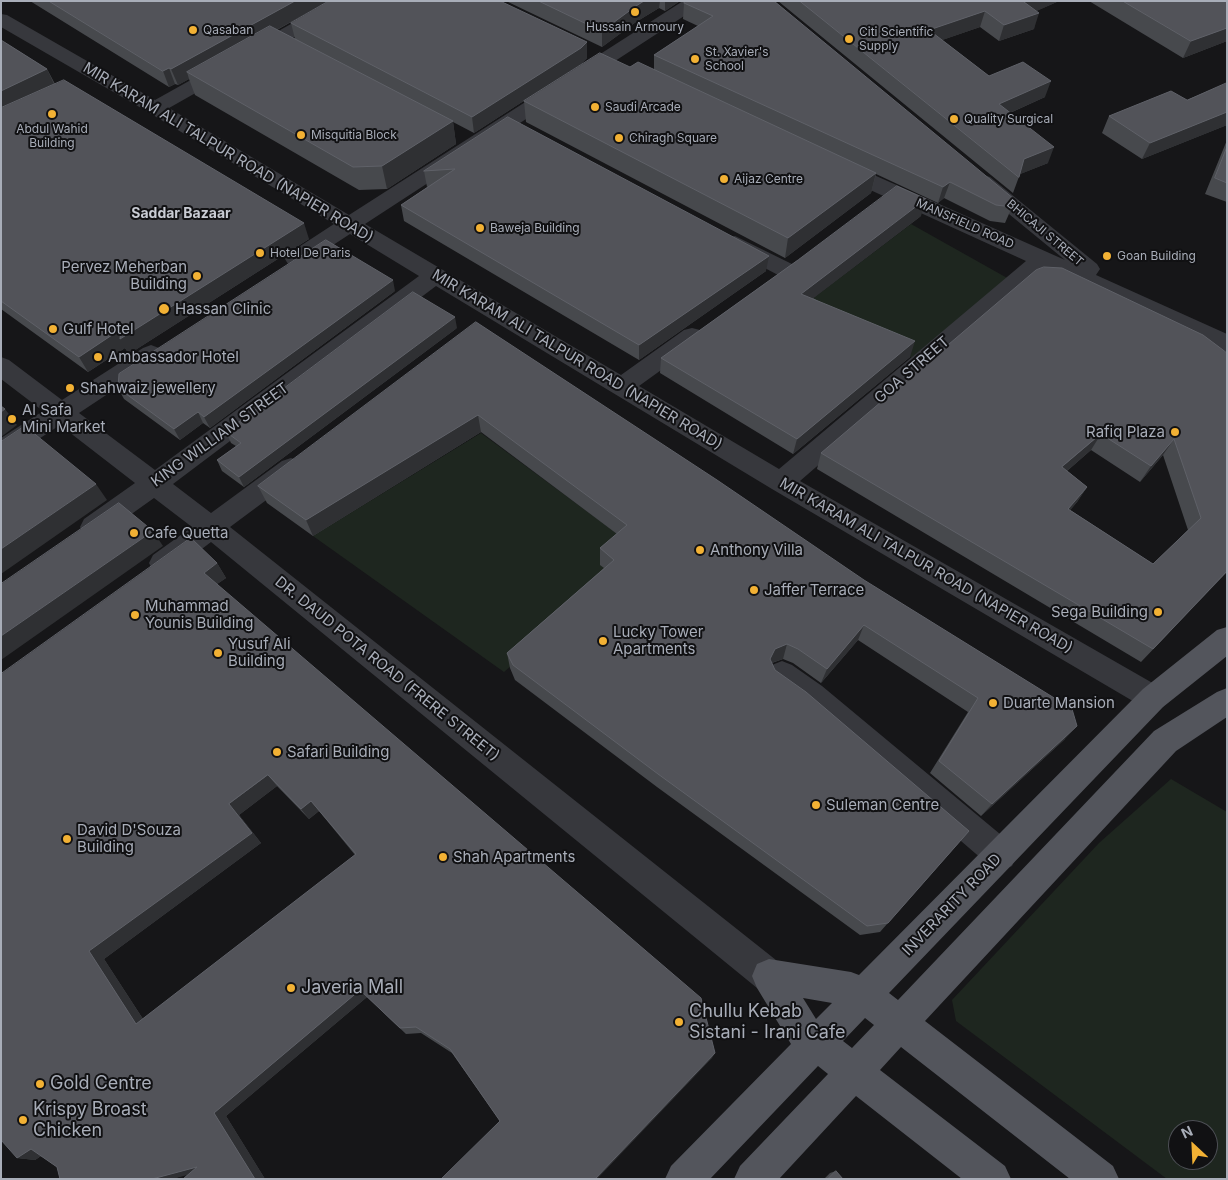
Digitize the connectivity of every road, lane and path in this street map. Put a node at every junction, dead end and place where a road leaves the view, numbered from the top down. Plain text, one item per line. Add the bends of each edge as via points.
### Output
1 (345, 1) edge
2 (685, 3) edge
3 (1, 19) edge
4 (277, 39) junction
5 (294, 48) edge
6 (154, 108) junction
7 (821, 159) edge
8 (969, 170) edge
9 (350, 225) junction
10 (716, 233) edge
11 (1042, 259) junction
12 (786, 270) edge
13 (275, 273) edge
14 (436, 275) junction
15 (1119, 294) junction
16 (498, 312) junction
17 (708, 325) edge
18 (474, 330) edge
19 (168, 342) edge
20 (1227, 344) edge
21 (7, 379) edge
22 (622, 386) junction
23 (61, 412) junction
24 (1, 451) edge
25 (307, 456) edge
26 (782, 482) junction
27 (154, 484) junction
28 (212, 528) junction
29 (74, 540) edge
30 (139, 580) edge
31 (1227, 639) edge
32 (782, 674) edge
33 (1154, 698) junction
34 (1227, 701) edge
35 (1001, 855) junction
36 (769, 976) junction
37 (863, 995) junction
38 (899, 1024) junction
39 (817, 1043) junction
40 (853, 1072) junction
41 (684, 1179) edge
42 (753, 1179) edge
43 (992, 1179) edge
44 (1100, 1179) edge

1 - 4 street
2 - 9 street via 518,127 467,139
3 - 6 street, MIR KARAM ALI TALPUR ROAD (NAPIER ROAD) via 88,80
4 - 5 street
4 - 6 street
6 - 9 street, MIR KARAM ALI TALPUR ROAD (NAPIER ROAD)
7 - 11 street, MANSFIELD ROAD via 883,197
8 - 15 street, BHICAJI STREET
9 - 13 street
9 - 14 street, MIR KARAM ALI TALPUR ROAD (NAPIER ROAD)
10 - 12 street
11 - 15 street, MANSFIELD ROAD
11 - 26 street, GOA STREET
14 - 16 street, MIR KARAM ALI TALPUR ROAD (NAPIER ROAD)
14 - 27 street, KING WILLIAM STREET
15 - 20 street, MANSFIELD ROAD
16 - 18 street
16 - 22 street, MIR KARAM ALI TALPUR ROAD (NAPIER ROAD)
17 - 22 street
19 - 23 street
21 - 23 street, DR. DAUD POTA ROAD (FRERE STREET)
22 - 26 street, MIR KARAM ALI TALPUR ROAD (NAPIER ROAD)
23 - 24 street
23 - 27 street, DR. DAUD POTA ROAD (FRERE STREET)
25 - 28 street
26 - 33 street, MIR KARAM ALI TALPUR ROAD (NAPIER ROAD)
27 - 28 street, DR. DAUD POTA ROAD (FRERE STREET)
27 - 29 street, KING WILLIAM STREET
28 - 30 street
28 - 36 street, DR. DAUD POTA ROAD (FRERE STREET)
31 - 33 main road, INVERARITY ROAD
32 - 35 street via 812,695
33 - 35 main road, INVERARITY ROAD
34 - 38 main road via 1165,741
35 - 37 main road, INVERARITY ROAD
36 - 37 main road, DR. DAUD POTA ROAD (FRERE STREET) via 851,989
36 - 39 main road, DR. DAUD POTA ROAD (FRERE STREET) via 803,1031
37 - 38 main road, DR. DAUD POTA ROAD (FRERE STREET)
37 - 39 main road, INVERARITY ROAD
38 - 40 main road
38 - 44 main road, DR. DAUD POTA ROAD (FRERE STREET)
39 - 40 main road, DR. DAUD POTA ROAD (FRERE STREET)
39 - 41 main road, INVERARITY ROAD
40 - 42 main road
40 - 43 main road, DR. DAUD POTA ROAD (FRERE STREET)

